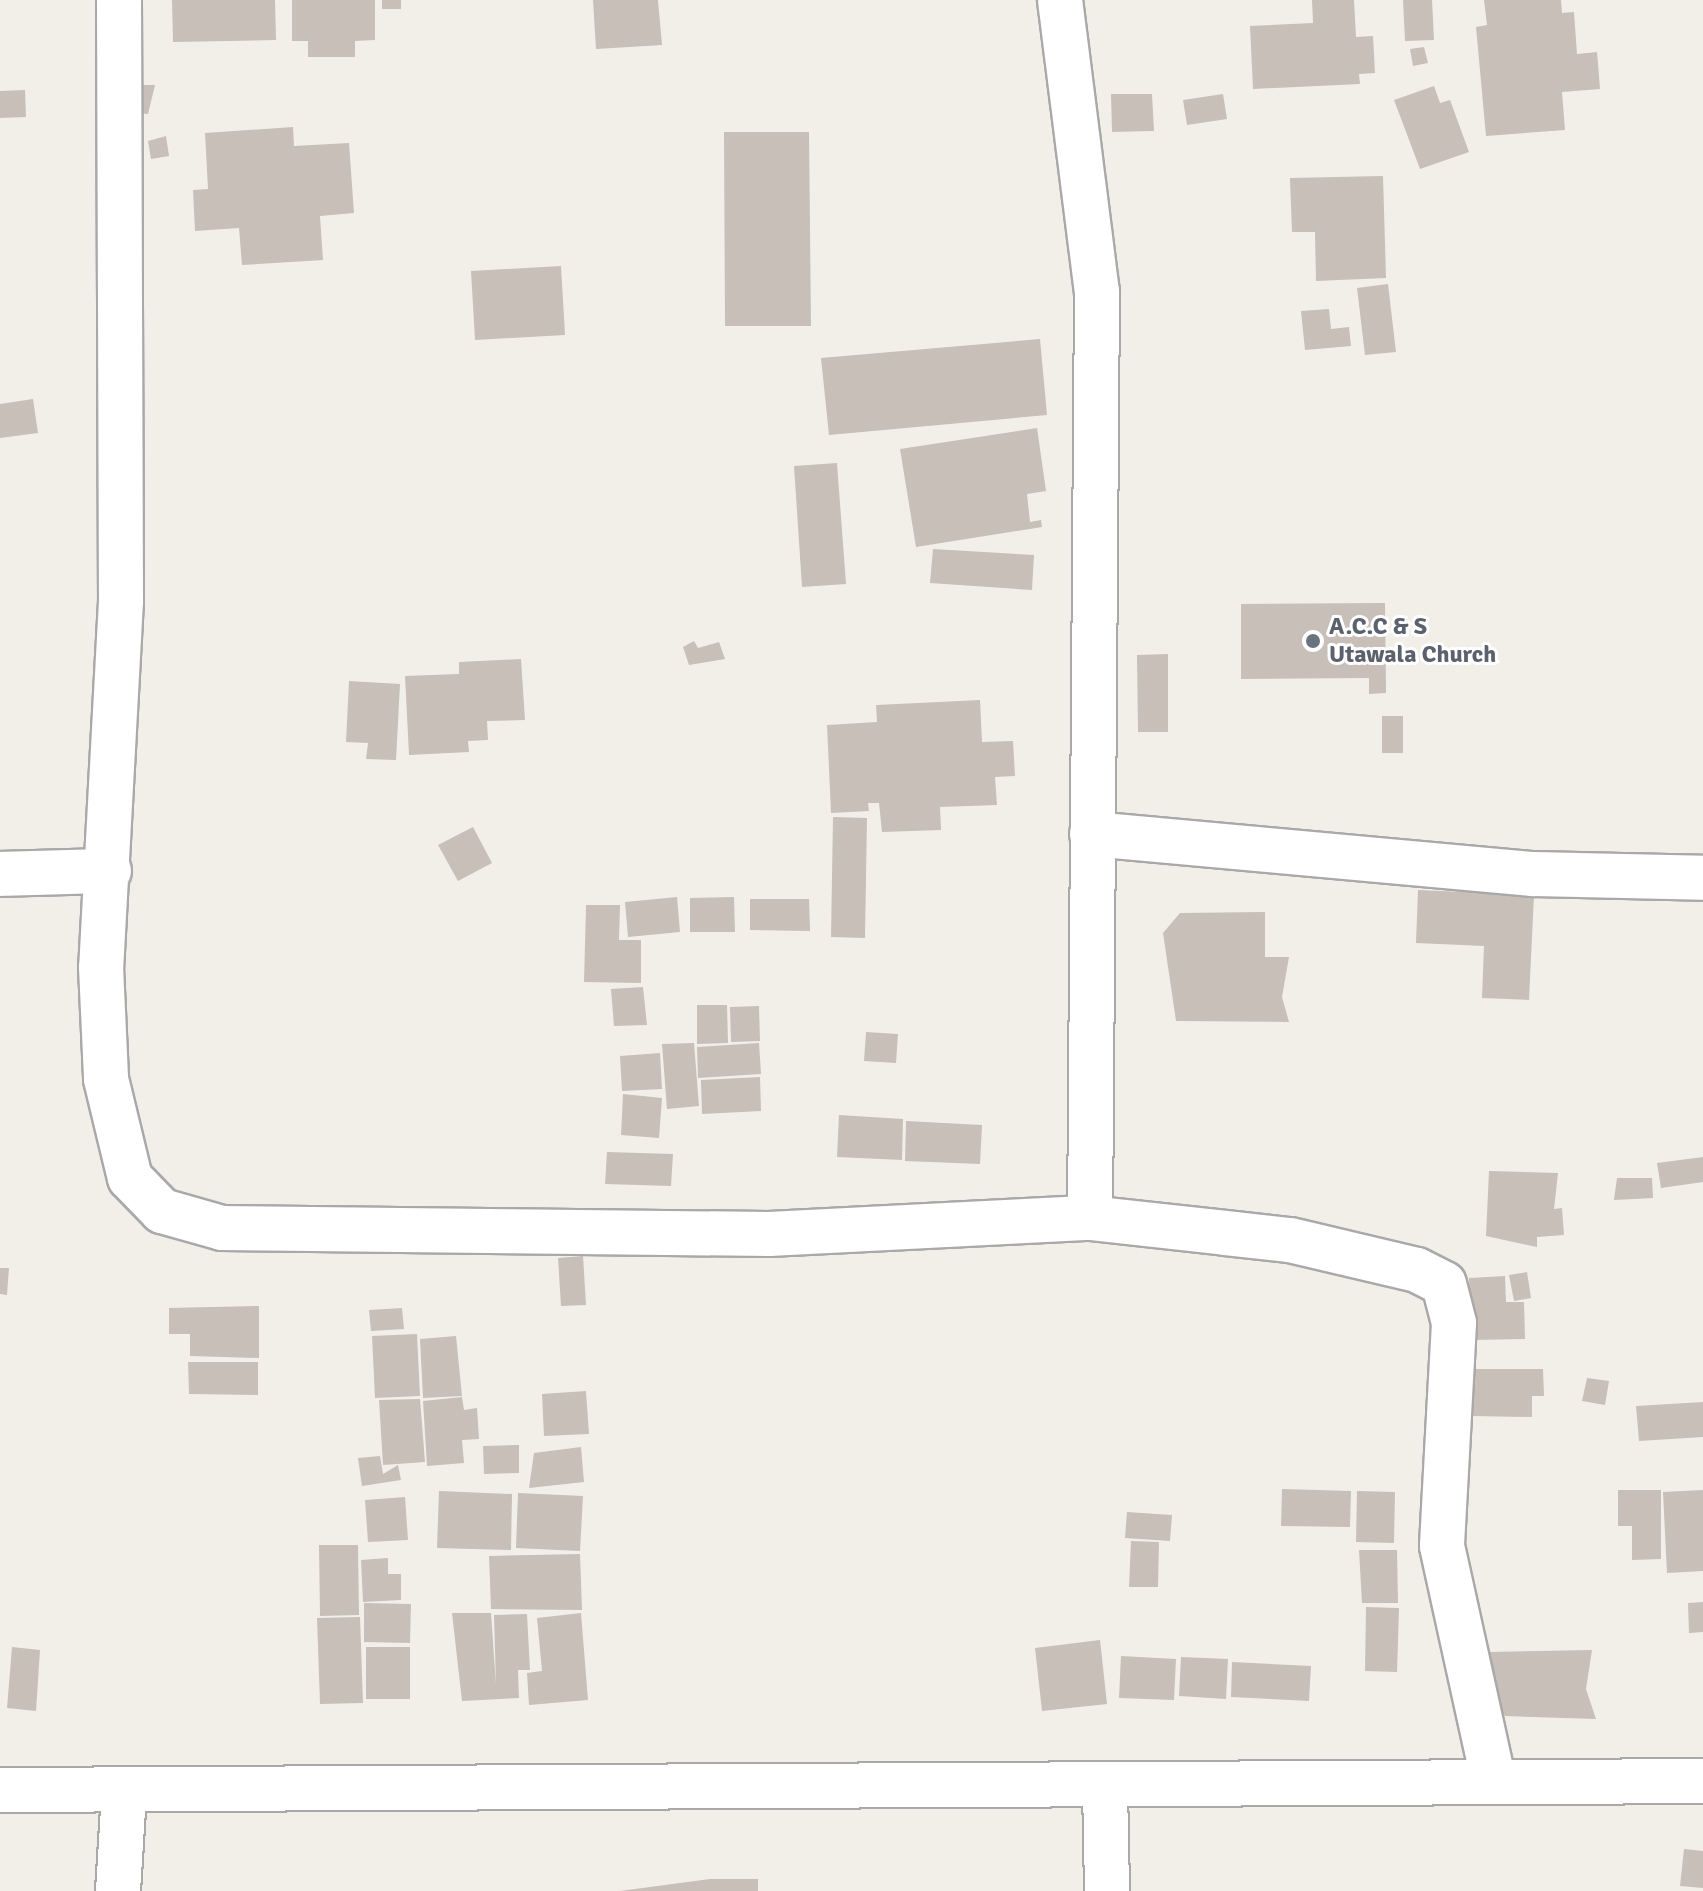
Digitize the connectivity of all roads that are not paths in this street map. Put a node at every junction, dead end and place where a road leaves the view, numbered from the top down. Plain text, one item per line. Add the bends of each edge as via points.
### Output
1 (119, 0) edge
2 (1060, 0) edge
3 (1092, 834) junction
4 (109, 871) junction
5 (0, 874) edge
6 (1703, 878) edge
7 (1090, 1218) junction
8 (1493, 1777) junction
9 (1703, 1781) edge
10 (1105, 1786) junction
11 (0, 1790) edge
12 (124, 1792) junction
13 (118, 1891) edge
14 (1107, 1891) edge

1 - 4 street via 121,601
2 - 3 street via 1097,291
3 - 6 street via 1533,874
3 - 7 street
4 - 5 street
4 - 7 street via 101,967 106,1079 130,1178 162,1211 222,1228 737,1234
7 - 8 street via 1290,1240 1417,1270 1444,1284 1454,1323 1442,1546
8 - 9 street
8 - 10 street
10 - 12 street
10 - 14 street
11 - 12 street
12 - 13 street

